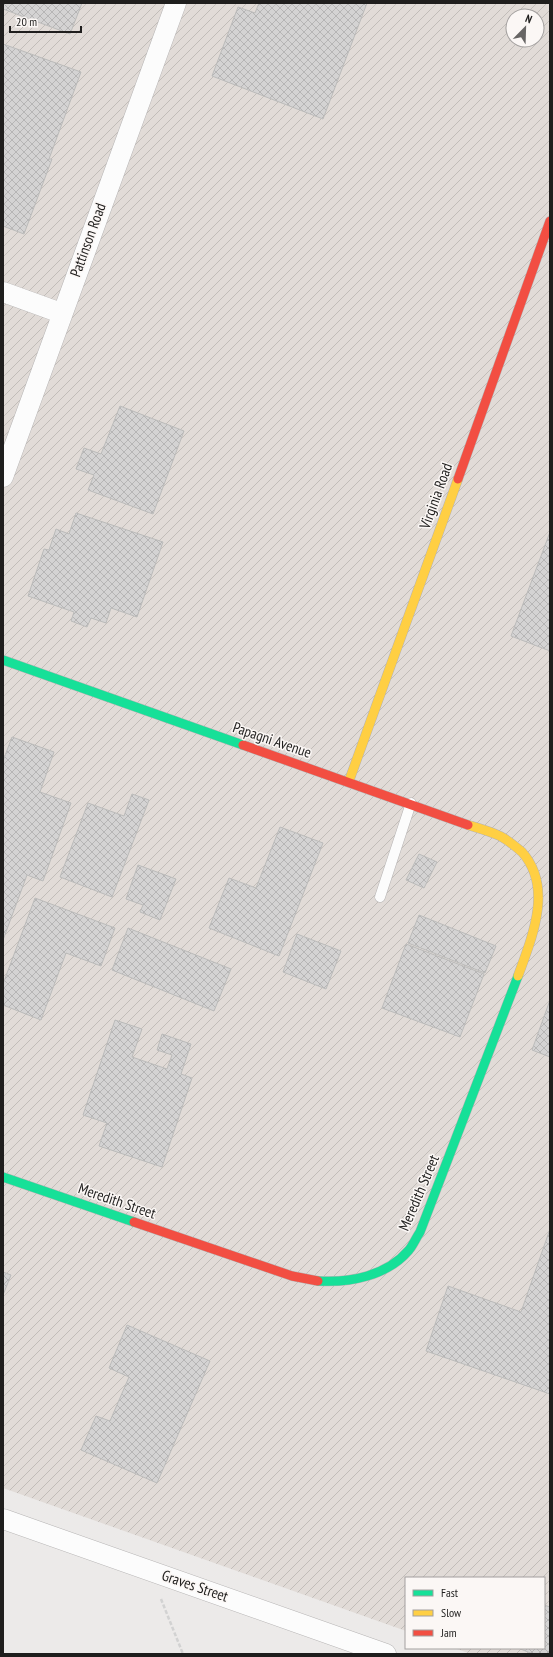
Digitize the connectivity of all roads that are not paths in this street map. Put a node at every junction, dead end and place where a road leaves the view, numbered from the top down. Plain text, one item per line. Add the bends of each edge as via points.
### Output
1 (176, 3) edge
2 (550, 220) edge
3 (3, 292) edge
4 (61, 313) junction
5 (3, 477) edge
6 (3, 660) edge
7 (349, 781) junction
8 (411, 803) junction
9 (527, 854) joint
10 (380, 897) dead end
11 (3, 1177) edge
12 (3, 1519) edge
13 (386, 1654) edge

1 - 4 street, Pattinson Road
2 - 7 street, Virginia Road
3 - 4 street
4 - 5 street, Pattinson Road
6 - 7 street, Papagni Avenue
7 - 8 street, Papagni Avenue
8 - 9 street, Papagni Avenue via 500,836
8 - 10 lane
9 - 11 street, Meredith Street via 536,868 544,901 536,926 420,1232 408,1251 385,1269 340,1281 317,1281 292,1276
12 - 13 street, Graves Street

